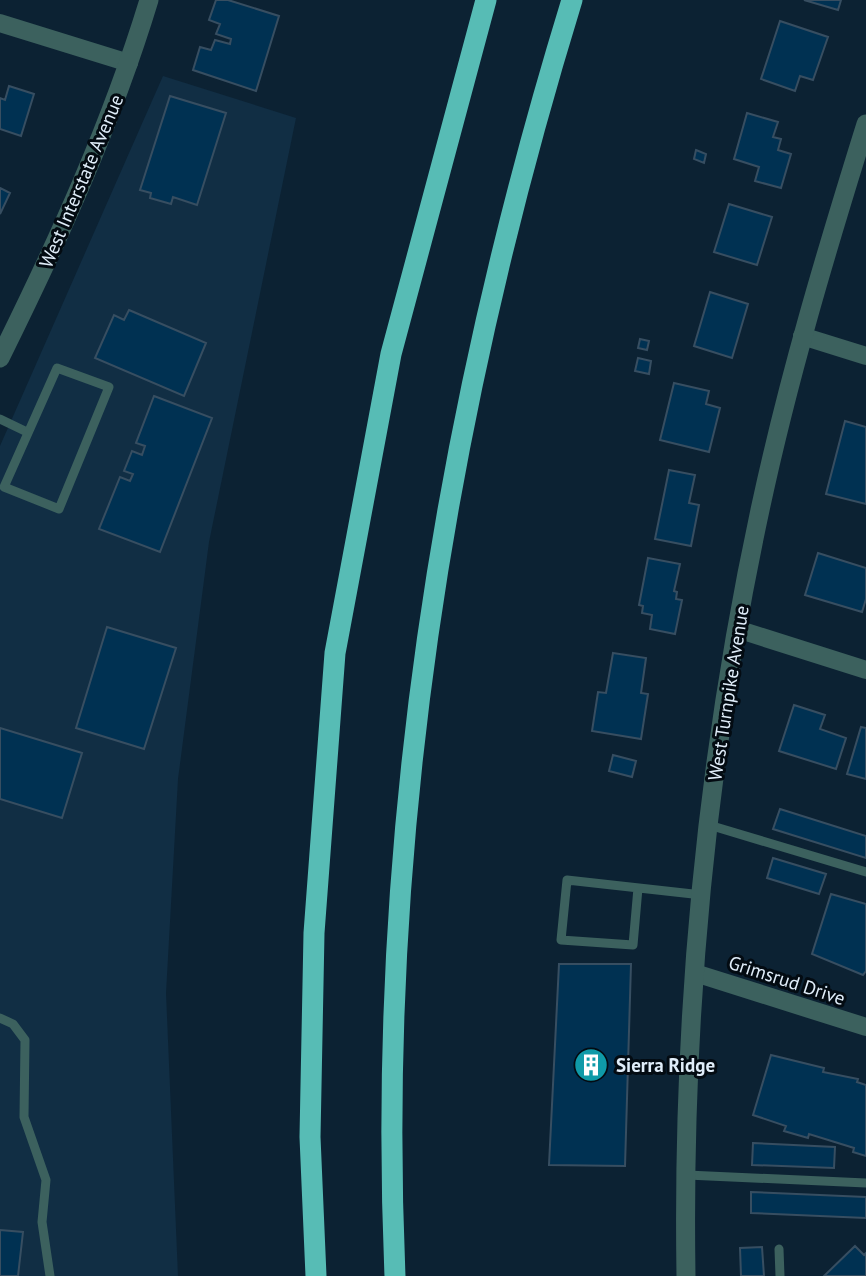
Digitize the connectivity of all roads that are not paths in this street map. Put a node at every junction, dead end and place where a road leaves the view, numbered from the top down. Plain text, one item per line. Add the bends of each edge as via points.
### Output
1 (149, 0) edge
2 (486, 0) edge
3 (572, 0) edge
4 (0, 23) edge
5 (129, 64) junction
6 (866, 124) edge
7 (802, 336) junction
8 (866, 356) edge
9 (0, 358) edge
10 (0, 419) edge
11 (27, 432) junction
12 (737, 629) junction
13 (866, 670) edge
14 (709, 825) junction
15 (866, 872) edge
16 (638, 888) junction
17 (702, 894) junction
18 (695, 973) junction
19 (0, 1018) edge
20 (866, 1027) edge
21 (687, 1175) junction
22 (866, 1183) edge
23 (779, 1249) dead end
24 (50, 1276) edge
25 (316, 1276) edge
26 (396, 1276) edge
27 (687, 1276) edge
28 (780, 1276) edge

1 - 5 street, West Interstate Avenue
2 - 25 highway via 391,354 335,653 314,933 310,1137
3 - 26 highway via 487,311 453,477 425,650 396,980
4 - 5 street
5 - 9 street, West Interstate Avenue via 74,205
6 - 7 street, West Turnpike Avenue
7 - 8 street
7 - 12 street, West Turnpike Avenue via 760,509
10 - 11 lane
11 - 11 lane via 4,487 59,509 109,387 57,368
12 - 13 street
12 - 14 street, West Turnpike Avenue
14 - 15 lane
14 - 17 street, West Turnpike Avenue
16 - 16 lane via 567,880 561,940 633,945
16 - 17 lane
17 - 18 street, West Turnpike Avenue
18 - 20 street, Grimsrud Drive
18 - 21 street, West Turnpike Avenue
19 - 24 lane via 13,1024 25,1040 23,1117 46,1180 43,1222
21 - 22 lane
21 - 27 street, West Turnpike Avenue
23 - 28 lane

